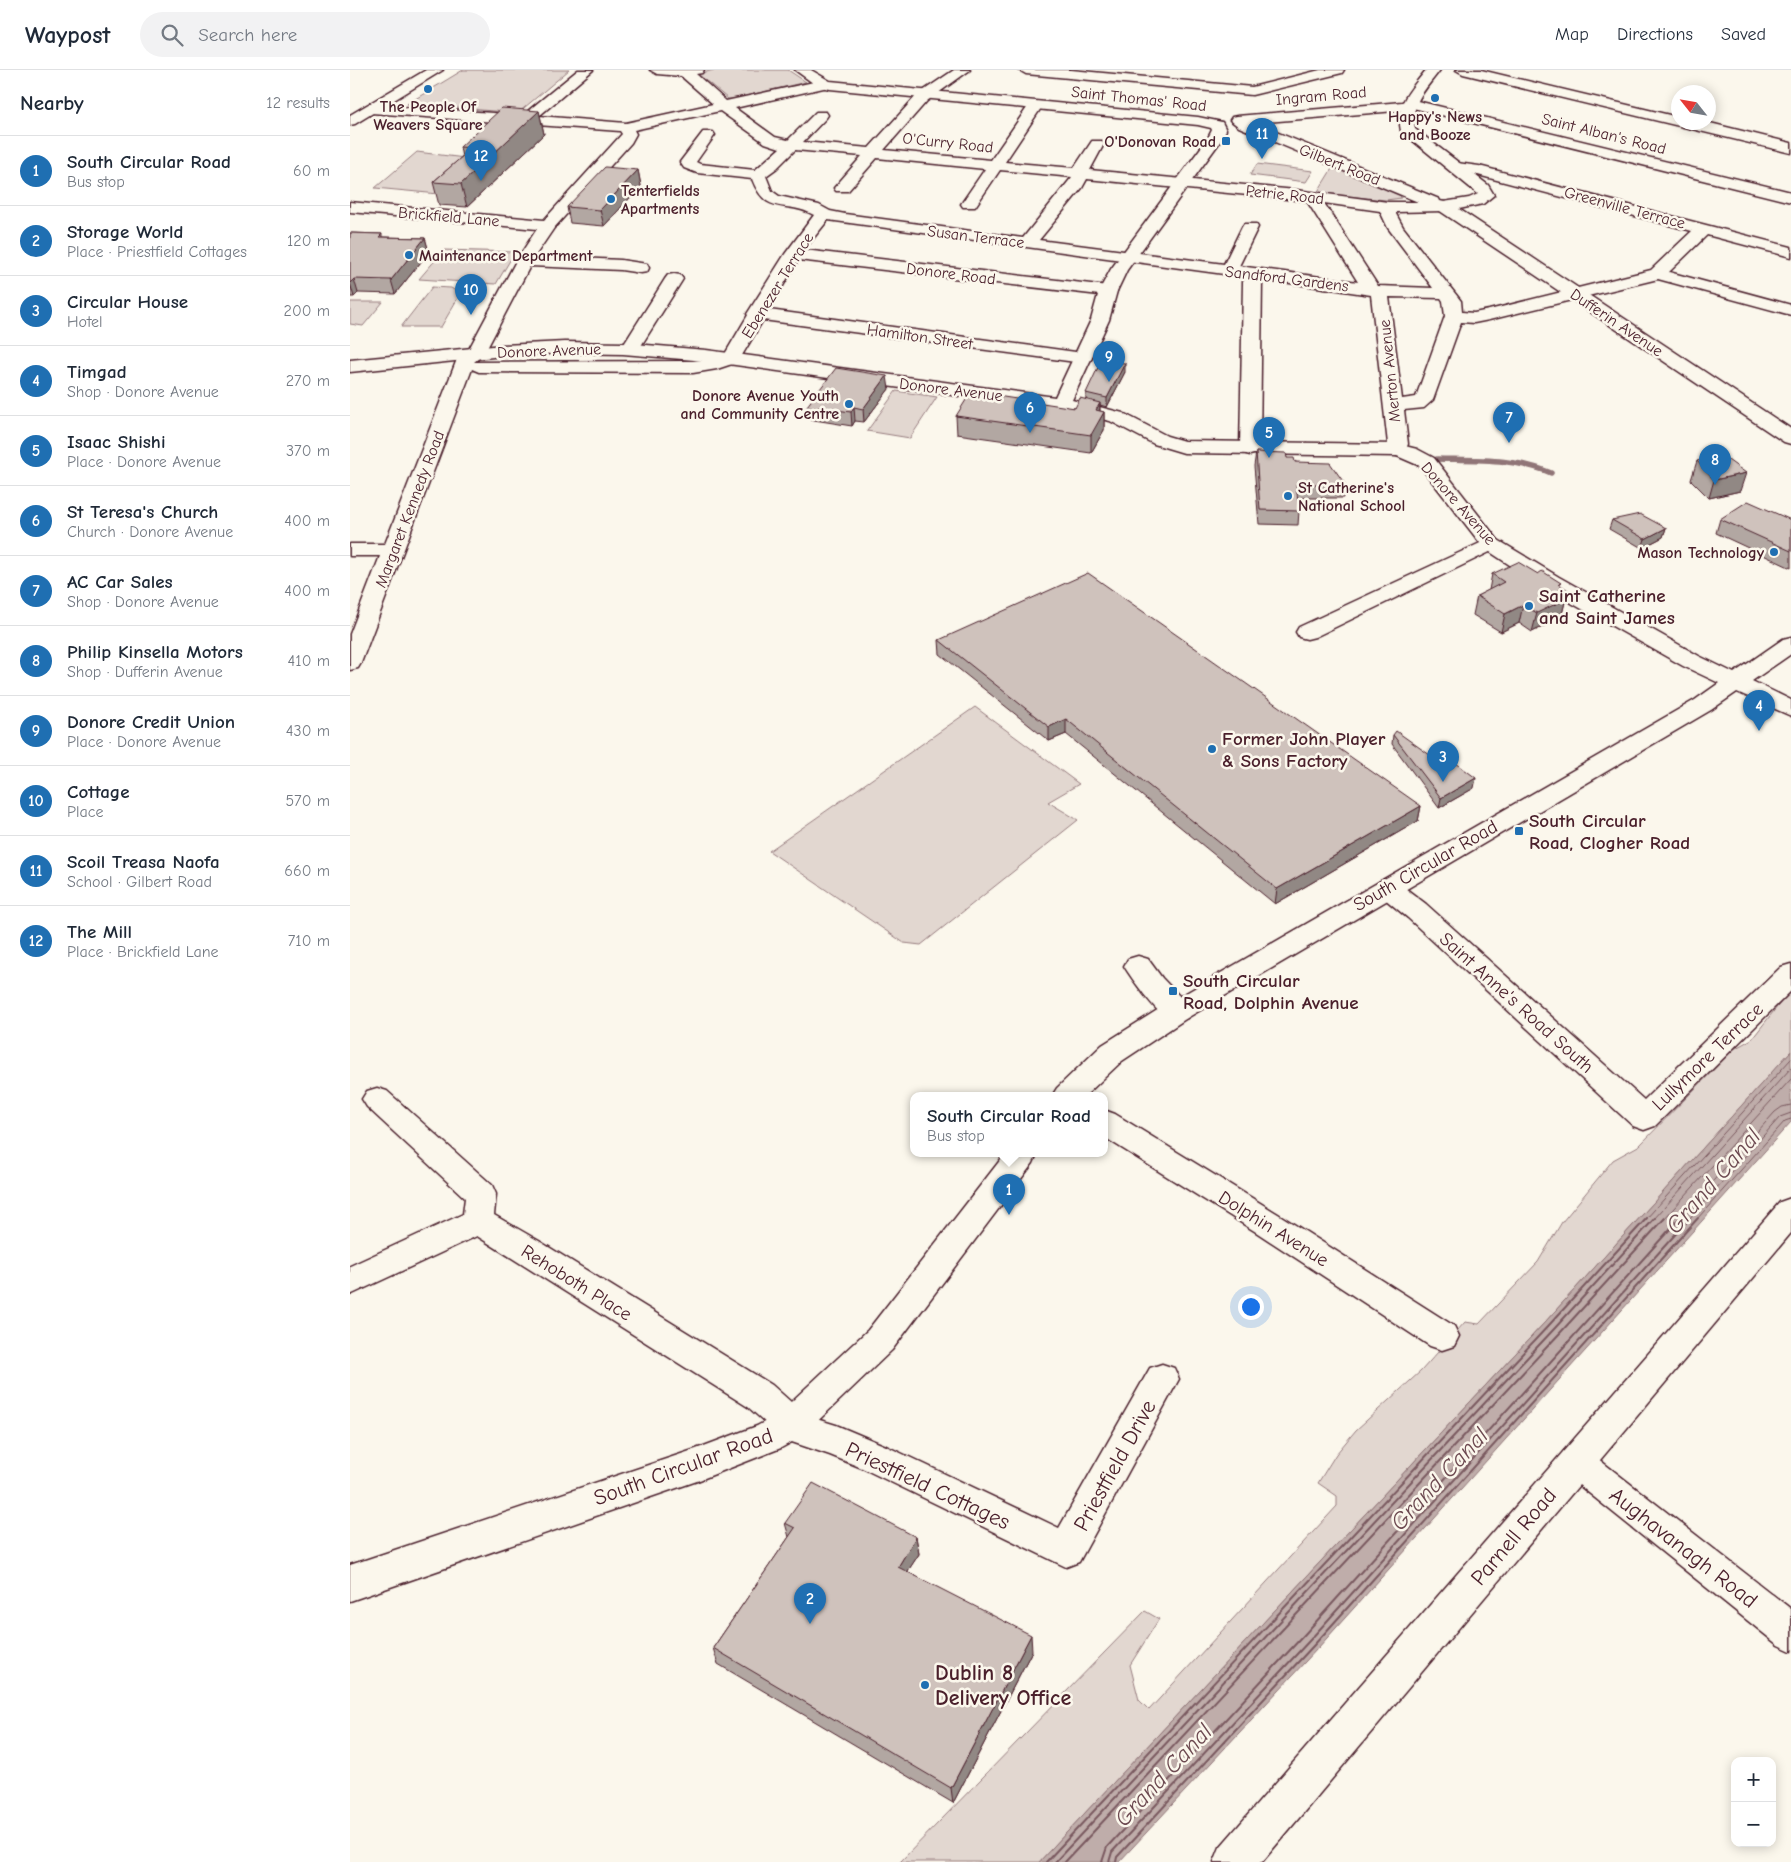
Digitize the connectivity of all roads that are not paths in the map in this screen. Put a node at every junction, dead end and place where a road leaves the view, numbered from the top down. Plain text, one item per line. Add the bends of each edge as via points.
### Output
1 (436, 70) edge
2 (586, 70) edge
3 (657, 70) edge
4 (802, 70) edge
5 (963, 70) edge
6 (1026, 70) edge
7 (1338, 70) edge
8 (1433, 70) edge
9 (1463, 70) edge
10 (691, 71) edge
11 (823, 84) junction
12 (1252, 91) junction
13 (927, 95) junction
14 (724, 105) junction
15 (1036, 105) junction
16 (1408, 105) junction
17 (371, 109) junction
18 (821, 115) dead end
19 (1671, 119) edge
20 (1238, 120) junction
21 (350, 121) edge
22 (525, 121) junction
23 (626, 126) junction
24 (1716, 129) edge
25 (1217, 130) junction
26 (708, 135) dead end
27 (1097, 144) dead end
28 (793, 145) junction
29 (1791, 148) edge
30 (874, 153) junction
31 (996, 164) junction
32 (1457, 168) junction
33 (1082, 174) junction
34 (758, 175) junction
35 (1181, 183) junction
36 (842, 188) dead end
37 (1313, 197) junction
38 (1791, 197) edge
39 (969, 204) dead end
40 (1388, 206) junction
41 (1443, 206) junction
42 (350, 207) edge
43 (824, 215) junction
44 (548, 225) junction
45 (1250, 227) dead end
46 (1705, 228) junction
47 (1027, 242) junction
48 (1791, 252) edge
49 (793, 254) junction
50 (1127, 256) junction
51 (524, 261) junction
52 (641, 268) dead end
53 (1229, 270) junction
54 (1256, 274) junction
55 (1657, 274) junction
56 (674, 279) dead end
57 (1108, 291) junction
58 (1375, 291) junction
59 (1446, 293) junction
60 (1574, 294) junction
61 (1791, 310) edge
62 (756, 314) junction
63 (1454, 316) junction
64 (593, 348) junction
65 (630, 349) junction
66 (474, 358) junction
67 (732, 358) junction
68 (1083, 358) junction
69 (350, 366) edge
70 (593, 367) junction
71 (1061, 404) junction
72 (1393, 405) junction
73 (1791, 438) edge
74 (1250, 449) junction
75 (1397, 450) junction
76 (1491, 544) junction
77 (350, 550) edge
78 (393, 550) junction
79 (1307, 632) dead end
80 (1791, 644) edge
81 (350, 664) edge
82 (1736, 682) junction
83 (1791, 708) edge
84 (1388, 888) junction
85 (1138, 966) dead end
86 (1791, 974) edge
87 (1176, 1011) junction
88 (1071, 1092) edge
89 (376, 1099) dead end
90 (1644, 1118) joint
91 (1108, 1124) edge
92 (1020, 1157) edge
93 (1791, 1211) edge
94 (478, 1221) junction
95 (350, 1281) edge
96 (1442, 1336) dead end
97 (1162, 1379) dead end
98 (789, 1426) junction
99 (1576, 1462) junction
100 (1066, 1550) joint
101 (350, 1583) edge
102 (1791, 1632) edge
103 (1235, 1862) edge

1 - 17 street
2 - 22 street
3 - 10 street
4 - 11 street
5 - 13 street
6 - 12 street
7 - 12 street
8 - 16 street
9 - 19 street
10 - 14 street, O'Curry Road
11 - 13 street, Saint Thomas' Road
11 - 14 street
12 - 20 street via 1236,112
13 - 15 street, Saint Thomas' Road
13 - 30 street
14 - 23 street
14 - 28 street, O'Curry Road via 770,140
15 - 25 street, Saint Thomas' Road via 1198,121
15 - 31 street
16 - 20 street, Ingram Road
16 - 32 street via 1404,118 1408,131
16 - 38 street, Saint Alban's Road
17 - 21 street
17 - 22 street
18 - 28 street
20 - 25 street, Ingram Road
20 - 41 street, Gilbert Road
22 - 23 street
23 - 44 street, Margaret Kennedy Road via 629,135 626,140
24 - 29 street
25 - 35 street
26 - 34 street via 689,165
27 - 33 street via 1082,168
28 - 30 street, O'Curry Road
28 - 34 street
30 - 31 street, O'Curry Road
30 - 36 street
31 - 33 street, O'Curry Road
31 - 39 street
32 - 41 street, Petrie Road via 1486,195 1476,201
32 - 46 street, Greenville Terrace via 1474,169
33 - 35 street, O'Curry Road
33 - 47 street
34 - 43 street, Susan Terrace via 767,196 813,208
35 - 37 street, Petrie Road
35 - 50 street
37 - 40 street, Petrie Road
37 - 58 street
40 - 41 street, Petrie Road
40 - 59 street via 1388,214 1396,228
41 - 60 street, Dufferin Avenue
42 - 44 street, Brickfield Lane
43 - 47 street, Susan Terrace
43 - 49 street, Ebenezer Terrace
44 - 51 street, Margaret Kennedy Road
45 - 53 street
46 - 48 street, Greenville Terrace
46 - 55 street
47 - 50 street, Susan Terrace
49 - 57 street, Donore Road
49 - 62 street, Ebenezer Terrace
50 - 53 street, Sandford Gardens
50 - 57 street
51 - 52 street
51 - 66 street, Margaret Kennedy Road
53 - 54 street, Sandford Gardens
54 - 58 street, Sandford Gardens
54 - 74 street via 1252,282
55 - 60 street
55 - 61 street
56 - 65 street
57 - 68 street via 1100,320
58 - 59 street, Sandford Gardens
58 - 72 street, Merton Avenue via 1382,302
59 - 63 street via 1452,300
60 - 63 street via 1478,317
60 - 73 street, Dufferin Avenue
62 - 67 street, Ebenezer Terrace
62 - 68 street, Hamilton Street
63 - 72 street via 1424,400 1417,404
64 - 65 street, Donore Avenue
64 - 66 street, Donore Avenue
64 - 70 street
65 - 67 street, Donore Avenue
66 - 69 street, Donore Avenue
66 - 70 street
66 - 78 street, Margaret Kennedy Road
67 - 70 street via 693,367
67 - 71 street, Donore Avenue
68 - 71 street
71 - 74 street, Donore Avenue via 1123,420 1173,446
72 - 75 street, Merton Avenue
74 - 75 street, Donore Avenue
75 - 76 street, Donore Avenue via 1427,462
76 - 79 street
76 - 82 street, Donore Avenue via 1550,582 1691,661
77 - 78 street
78 - 81 street, Margaret Kennedy Road
80 - 82 street, South Circular Road
82 - 83 street, Donore Avenue
82 - 84 street, South Circular Road
84 - 87 street, South Circular Road
84 - 90 street, Saint Anne's Road South
85 - 87 street
86 - 90 street, Lullymore Terrace
87 - 88 street, South Circular Road via 1112,1053
89 - 94 street via 481,1194
91 - 96 street, Dolphin Avenue
92 - 98 street, South Circular Road via 880,1340
93 - 99 street, Parnell Road
94 - 95 street
94 - 98 street, Rehoboth Place via 760,1396
97 - 100 street, Priestfield Drive
98 - 100 street, Priestfield Cottages via 866,1454
98 - 101 street, South Circular Road via 697,1465
99 - 102 street, Aughavanagh Road
99 - 103 street, Parnell Road

